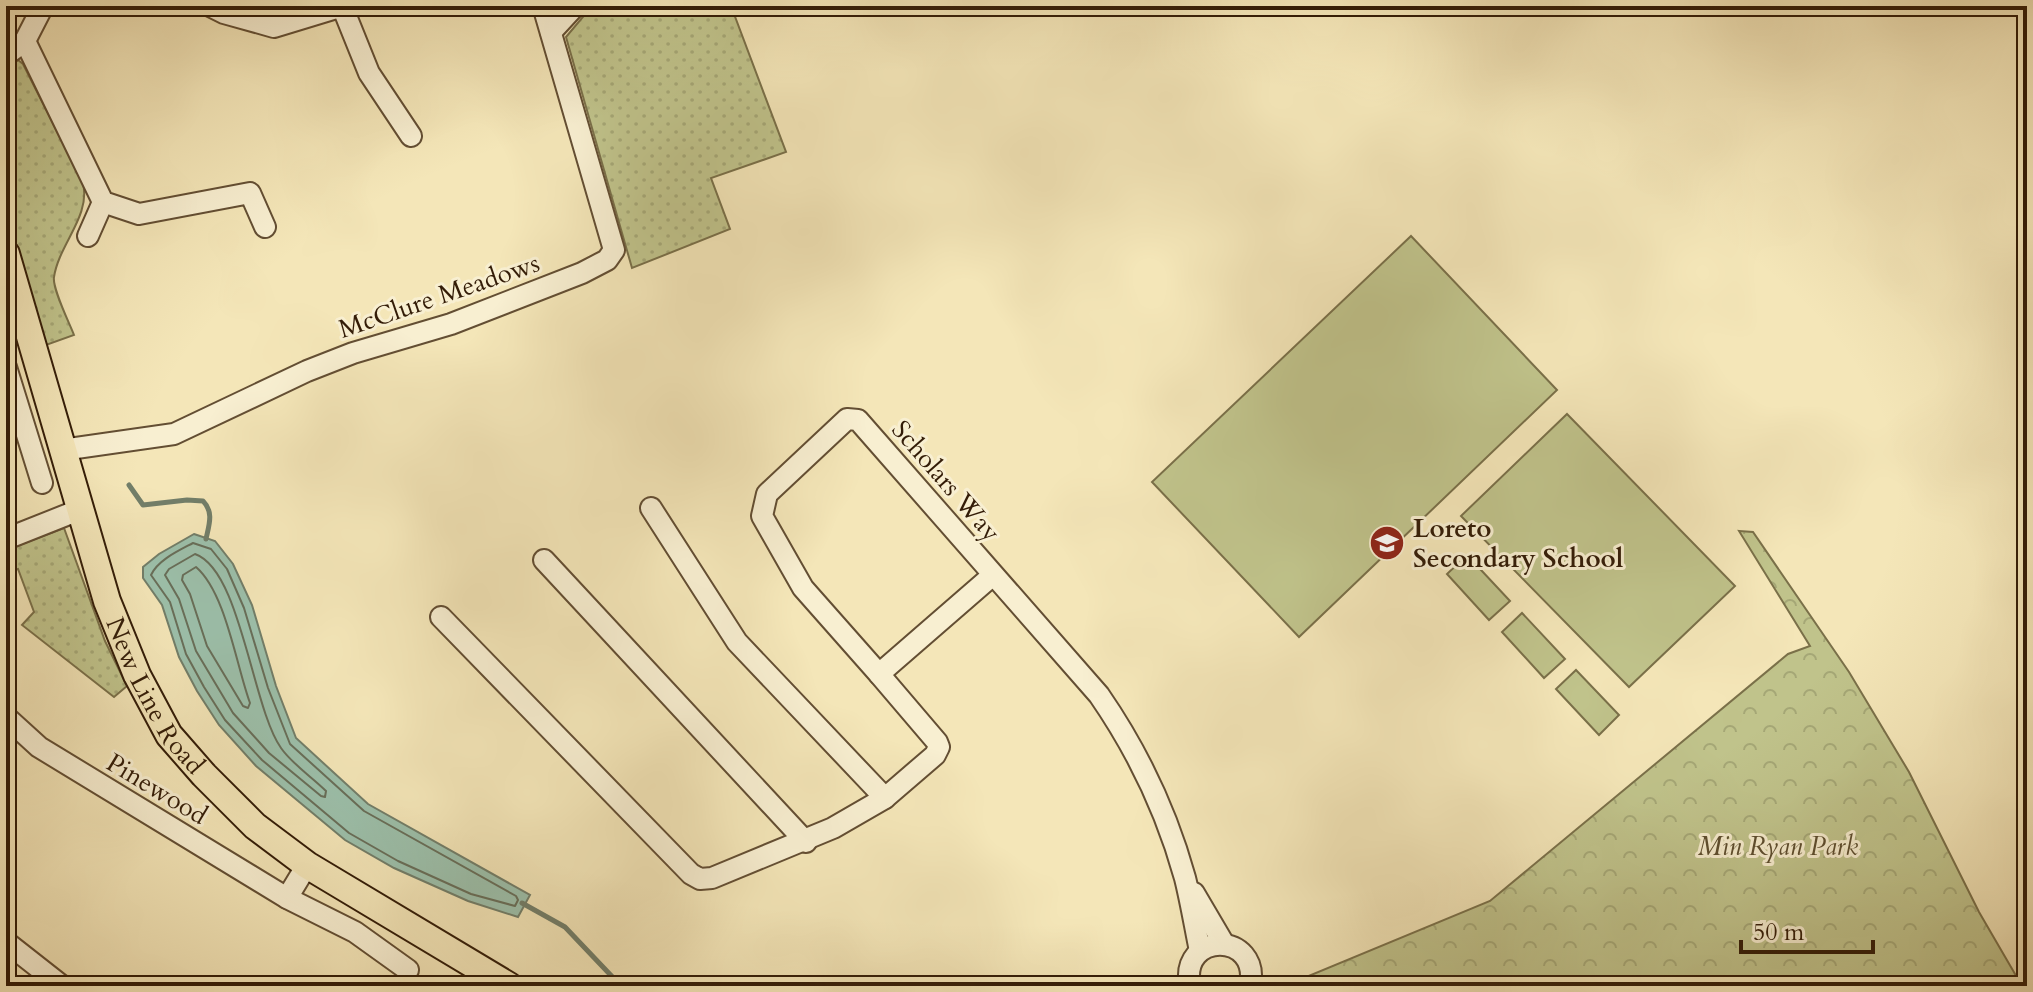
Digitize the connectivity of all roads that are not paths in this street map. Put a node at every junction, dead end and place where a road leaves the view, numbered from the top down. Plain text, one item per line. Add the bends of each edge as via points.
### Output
1 (43, 6) edge
2 (210, 6) edge
3 (342, 6) edge
4 (543, 6) edge
5 (575, 6) edge
6 (551, 32) junction
7 (25, 41) junction
8 (6, 55) edge
9 (411, 136) dead end
10 (103, 202) junction
11 (265, 227) dead end
12 (88, 236) dead end
13 (7, 262) edge
14 (6, 367) edge
15 (62, 450) junction
16 (42, 483) dead end
17 (651, 508) dead end
18 (79, 510) junction
19 (6, 539) edge
20 (544, 560) dead end
21 (993, 575) junction
22 (441, 617) dead end
23 (879, 674) junction
24 (6, 717) edge
25 (885, 798) junction
26 (806, 842) junction
27 (307, 865) junction
28 (1185, 877) junction
29 (287, 898) junction
30 (6, 942) edge
31 (1224, 944) junction
32 (1200, 951) junction
33 (408, 970) dead end
34 (1186, 983) edge
35 (62, 986) edge
36 (509, 986) edge
37 (1250, 986) edge

1 - 7 street
2 - 3 street via 274,27
3 - 9 street via 369,73
4 - 6 street, McClure Meadows
5 - 6 street
6 - 15 street, McClure Meadows via 614,250 607,260 451,324 307,371 174,434
7 - 8 street
7 - 10 street
10 - 11 street via 139,214 250,193
10 - 12 street
13 - 15 main road, New Line Road
14 - 16 street
15 - 18 main road, New Line Road
17 - 25 street via 737,642
18 - 19 street
18 - 27 main road, New Line Road via 107,601 169,735 255,826
20 - 26 street
21 - 23 street, Scholars Way
21 - 23 street, Scholars Way via 858,420 847,419 767,494 762,516 803,588
21 - 28 street via 1115,719 1152,788
22 - 26 street, Scholars Way via 691,874 712,878
23 - 25 street, Scholars Way via 939,747
24 - 29 street, Pinewood via 39,747
25 - 26 street, Scholars Way
27 - 29 street
27 - 36 main road, New Line Road
28 - 31 street
28 - 32 street
29 - 33 street, Pinewood via 355,932
30 - 35 street
31 - 32 street
31 - 37 street via 1245,956
32 - 34 street

